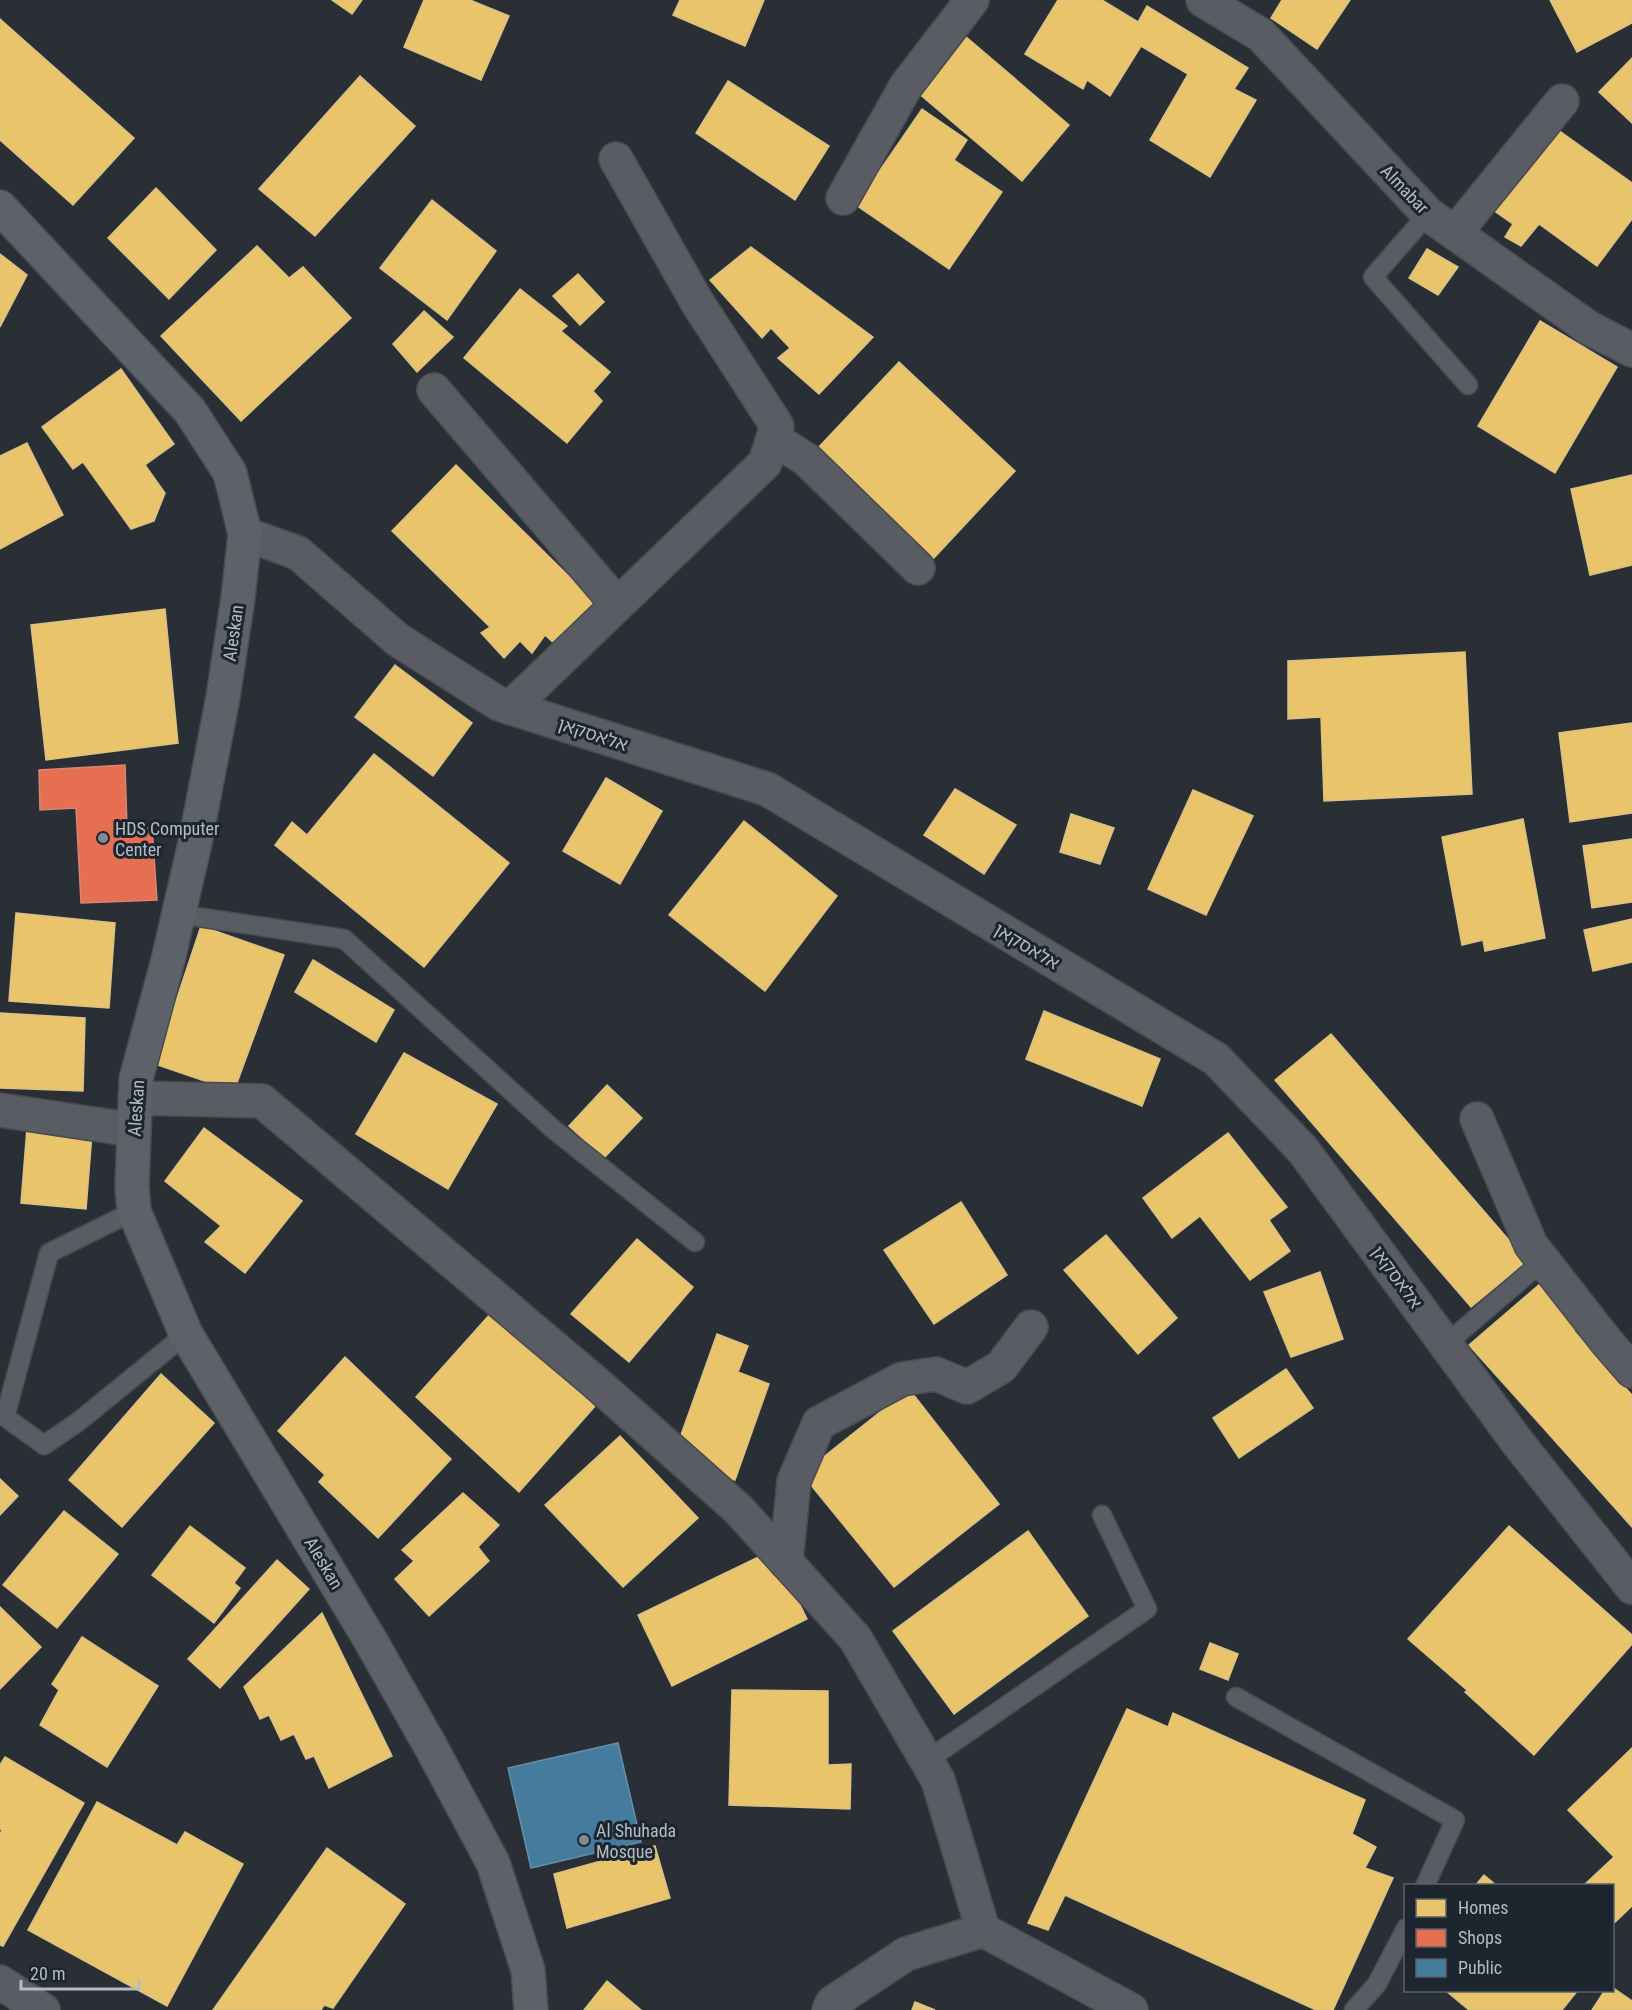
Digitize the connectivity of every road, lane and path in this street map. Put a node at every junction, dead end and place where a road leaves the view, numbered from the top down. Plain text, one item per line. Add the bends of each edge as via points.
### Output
1 (972, 0) edge
2 (1203, 0) edge
3 (1562, 102) dead end
4 (616, 159) dead end
5 (843, 198) dead end
6 (0, 207) edge
7 (1428, 214) junction
8 (1455, 233) junction
9 (1632, 350) edge
10 (1468, 385) dead end
11 (434, 390) dead end
12 (773, 438) junction
13 (245, 534) junction
14 (918, 568) dead end
15 (617, 604) junction
16 (510, 708) junction
17 (178, 914) junction
18 (135, 1098) junction
19 (0, 1110) edge
20 (1477, 1119) dead end
21 (134, 1130) junction
22 (134, 1211) junction
23 (696, 1242) dead end
24 (1543, 1261) junction
25 (1031, 1327) dead end
26 (186, 1334) junction
27 (1446, 1344) junction
28 (1632, 1371) edge
29 (1102, 1515) dead end
30 (786, 1562) junction
31 (1632, 1587) edge
32 (1236, 1697) dead end
33 (926, 1761) junction
34 (1426, 1884) edge
35 (983, 1930) junction
36 (1404, 1932) edge
37 (0, 1982) edge
38 (43, 2010) edge
39 (531, 2010) edge
40 (829, 2010) edge
41 (1131, 2010) edge
42 (1354, 2010) edge

1 - 5 street via 906,86
2 - 7 street, Almabar via 1261,35
3 - 8 street
4 - 12 street via 697,302 777,426
6 - 13 street, Aleskan via 190,411 230,473
7 - 8 street, Almabar
7 - 10 lane via 1373,277
8 - 9 street, Almabar via 1589,328
11 - 15 street
12 - 14 street via 807,460
12 - 15 street via 765,463
13 - 16 street, אלאסקאן via 298,553 398,640
13 - 17 street, Aleskan via 223,697
15 - 16 street
16 - 27 street, אלאסקאן via 767,789 1216,1059 1303,1150
17 - 18 street, Aleskan via 136,1079
17 - 23 lane via 344,939 553,1129
18 - 21 street, Aleskan
18 - 30 street via 262,1101 595,1382 738,1509
19 - 21 street
20 - 24 street via 1531,1245
21 - 22 street, Aleskan
22 - 26 street, Aleskan
22 - 26 lane via 49,1253 5,1417 44,1445
24 - 27 lane
24 - 28 street
25 - 30 street via 1000,1367 967,1387 936,1374 902,1379 819,1423 794,1481
26 - 39 street, Aleskan via 369,1638 493,1863 528,1970
27 - 31 street, אלאסקאן
29 - 33 lane via 1147,1609
30 - 33 street via 855,1638
32 - 34 lane via 1455,1820
33 - 35 street via 938,1780
35 - 40 street via 906,1954 832,2003
35 - 41 street
36 - 42 lane via 1377,1984
37 - 38 street

